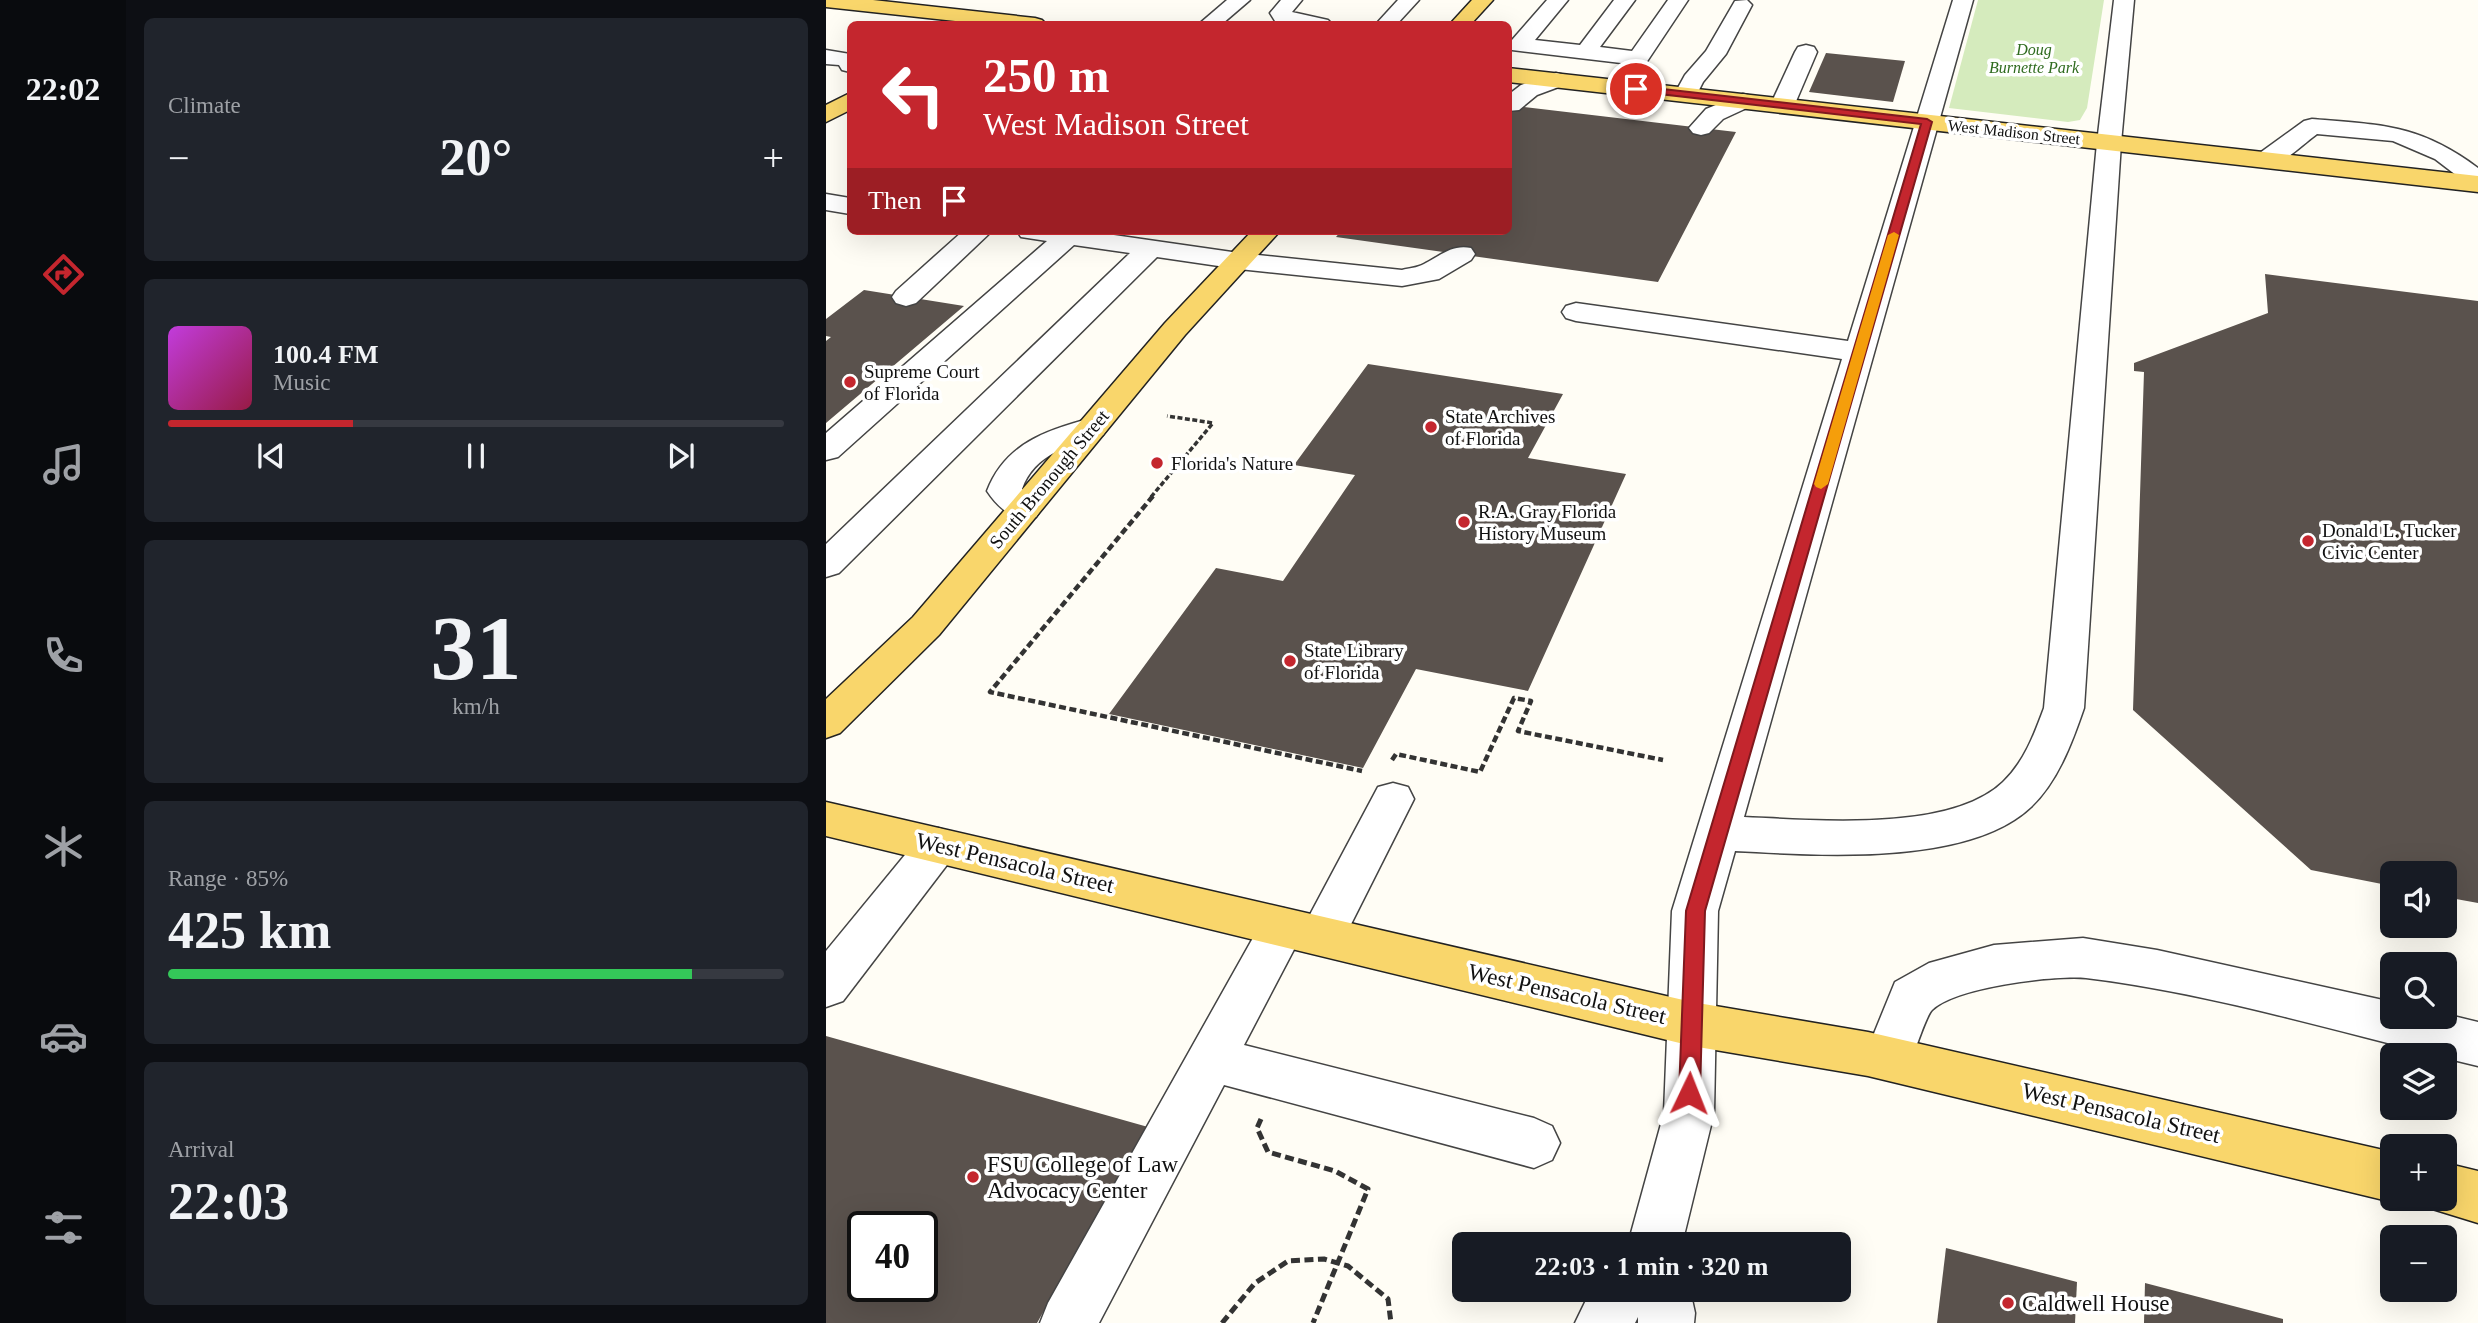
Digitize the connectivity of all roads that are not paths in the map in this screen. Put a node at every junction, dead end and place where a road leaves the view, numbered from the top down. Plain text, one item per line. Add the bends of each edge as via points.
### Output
1 (1010, 0) edge
2 (1240, 0) edge
3 (1292, 0) edge
4 (1409, 0) edge
5 (1483, 0) edge
6 (1558, 0) edge
7 (1625, 0) edge
8 (1678, 0) edge
9 (1963, 0) edge
10 (2124, 0) edge
11 (826, 1) edge
12 (1742, 5) dead end
13 (970, 21) edge
14 (978, 21) edge
15 (1213, 21) edge
16 (1304, 21) edge
17 (1389, 21) edge
18 (1463, 21) edge
19 (1806, 52) dead end
20 (1585, 53) junction
21 (826, 57) edge
22 (847, 61) edge
23 (1512, 75) edge
24 (1556, 80) junction
25 (1675, 94) junction
26 (1743, 101) junction
27 (847, 102) edge
28 (1512, 104) edge
29 (1782, 106) junction
30 (826, 115) edge
31 (1927, 122) junction
32 (2109, 143) junction
33 (2266, 160) junction
34 (2478, 182) edge
35 (826, 202) edge
36 (847, 206) edge
37 (975, 235) edge
38 (1055, 235) edge
39 (1263, 235) edge
40 (1068, 237) junction
41 (1151, 248) junction
42 (1461, 254) dead end
43 (1239, 261) junction
44 (906, 297) dead end
45 (1576, 312) dead end
46 (1860, 352) junction
47 (826, 450) edge
48 (826, 565) edge
49 (826, 723) edge
50 (1384, 779) road end
51 (826, 819) edge
52 (1718, 833) junction
53 (938, 845) junction
54 (1302, 931) junction
55 (826, 986) edge
56 (1692, 1024) junction
57 (2478, 1044) edge
58 (1889, 1058) junction
59 (1212, 1059) junction
60 (1534, 1143) dead end
61 (2380, 1174) edge
62 (2457, 1192) edge
63 (2478, 1197) edge
64 (1658, 1232) edge
65 (1616, 1302) edge
66 (1665, 1302) edge
67 (1069, 1323) edge
68 (1603, 1323) edge
69 (1666, 1323) edge

1 - 14 main road
2 - 15 street
3 - 16 street via 1280,13 1282,17
4 - 17 street
5 - 18 main road
6 - 20 street via 1520,45
7 - 20 street
8 - 20 street via 1638,58
9 - 31 street
10 - 32 street
11 - 13 main road
12 - 25 street via 1715,54
19 - 29 street
21 - 22 street
23 - 24 main road, West Madison Street
24 - 25 main road, West Madison Street
24 - 28 street via 1529,90
25 - 26 main road, West Madison Street
25 - 26 street via 1689,126
26 - 29 main road, West Madison Street
27 - 30 main road
29 - 31 main road, West Madison Street
31 - 32 main road, West Madison Street
31 - 46 street
32 - 33 main road, West Madison Street
32 - 52 street via 2064,708 2051,746 2006,803 1967,822 1906,834
33 - 34 main road, West Madison Street
33 - 34 street via 2312,126 2398,134 2444,153
35 - 36 street
37 - 44 street
38 - 40 street
39 - 43 main road, South Bronough Street
40 - 41 street
40 - 47 street
41 - 43 street
41 - 48 street
42 - 43 street via 1429,273 1402,278
43 - 49 main road, South Bronough Street via 1175,329 926,626
45 - 46 street
46 - 52 street
50 - 54 street
51 - 53 main road, West Pensacola Street
52 - 56 street via 1695,911
53 - 54 main road, West Pensacola Street
53 - 55 street
54 - 56 main road, West Pensacola Street
54 - 59 street
56 - 58 main road, West Pensacola Street
56 - 64 street via 1689,1112
57 - 58 street via 2271,994 2083,958 1994,965 1946,976 1912,997
58 - 61 main road, West Pensacola Street
59 - 60 street
59 - 67 street
62 - 63 main road
65 - 68 street
66 - 69 street

